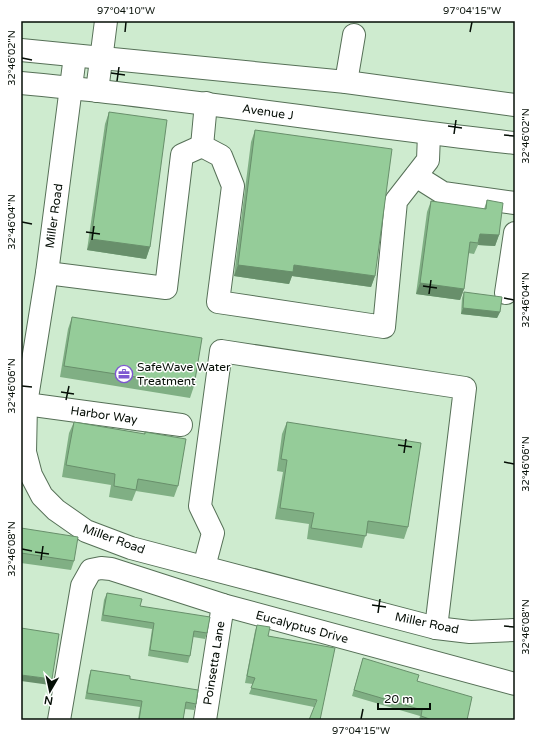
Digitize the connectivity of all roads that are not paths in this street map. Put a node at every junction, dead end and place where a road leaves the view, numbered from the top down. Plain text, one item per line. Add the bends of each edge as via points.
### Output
1 (106, 21) edge
2 (354, 35) dead end
3 (21, 50) edge
4 (75, 56) junction
5 (101, 57) junction
6 (346, 82) junction
7 (21, 83) edge
8 (71, 88) junction
9 (97, 91) junction
10 (206, 103) junction
11 (515, 105) edge
12 (429, 134) junction
13 (515, 143) edge
14 (202, 146) junction
15 (416, 176) junction
16 (515, 203) edge
17 (515, 233) edge
18 (47, 273) junction
19 (506, 293) dead end
20 (26, 404) junction
21 (181, 425) dead end
22 (204, 567) junction
23 (223, 605) junction
24 (436, 628) junction
25 (515, 630) edge
26 (515, 684) edge
27 (59, 720) edge
28 (205, 720) edge

1 - 5 street
2 - 6 street
3 - 4 street
4 - 5 street
4 - 8 street, Miller Road
5 - 6 street
5 - 9 street
6 - 11 street
7 - 8 street, Avenue J
8 - 9 street, Avenue J
8 - 18 street, Miller Road
9 - 10 street, Avenue J
10 - 12 street, Avenue J
10 - 14 street
12 - 13 street, Avenue J
12 - 15 street via 428,160
14 - 15 street via 221,156 233,186 218,302 384,327 396,201
14 - 18 street via 182,155 166,288
15 - 16 street via 444,193
17 - 19 street
18 - 20 street, Miller Road
20 - 21 street, Harbor Way
20 - 22 street, Miller Road via 25,452 31,475 42,496 56,510 86,531 131,548
22 - 24 street, Miller Road
22 - 24 street via 213,533 200,506 221,351 465,388
23 - 26 street, Eucalyptus Drive
23 - 27 street, Eucalyptus Drive via 111,569 91,570 82,586
23 - 28 street, Poinsetta Lane
24 - 25 street, Miller Road via 470,632

